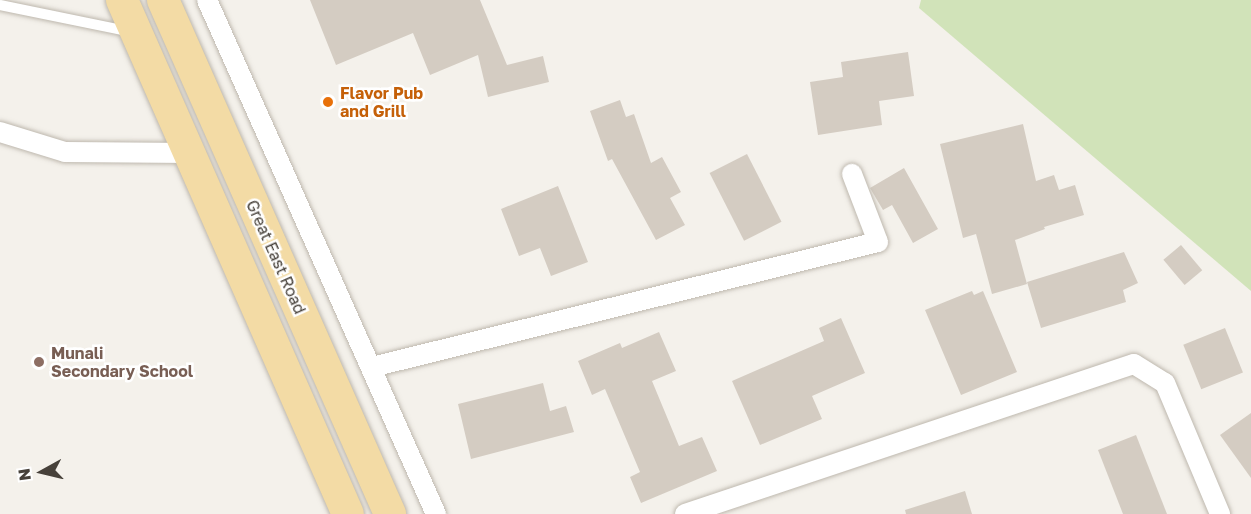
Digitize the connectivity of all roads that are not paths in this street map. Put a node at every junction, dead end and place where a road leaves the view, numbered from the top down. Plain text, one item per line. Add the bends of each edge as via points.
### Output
1 (122, 0) edge
2 (163, 0) edge
3 (207, 0) edge
4 (0, 5) edge
5 (137, 34) junction
6 (0, 132) edge
7 (190, 153) junction
8 (852, 174) dead end
9 (372, 367) junction
10 (348, 514) edge
11 (390, 514) edge
12 (436, 514) edge
13 (685, 514) edge
14 (1220, 514) edge

1 - 5 main road
2 - 11 main road, Great East Road
3 - 9 street
4 - 5 lane
5 - 7 main road
6 - 7 street via 65,152
7 - 10 main road
8 - 9 street via 878,243
9 - 12 street
13 - 14 street via 1134,364 1165,383

